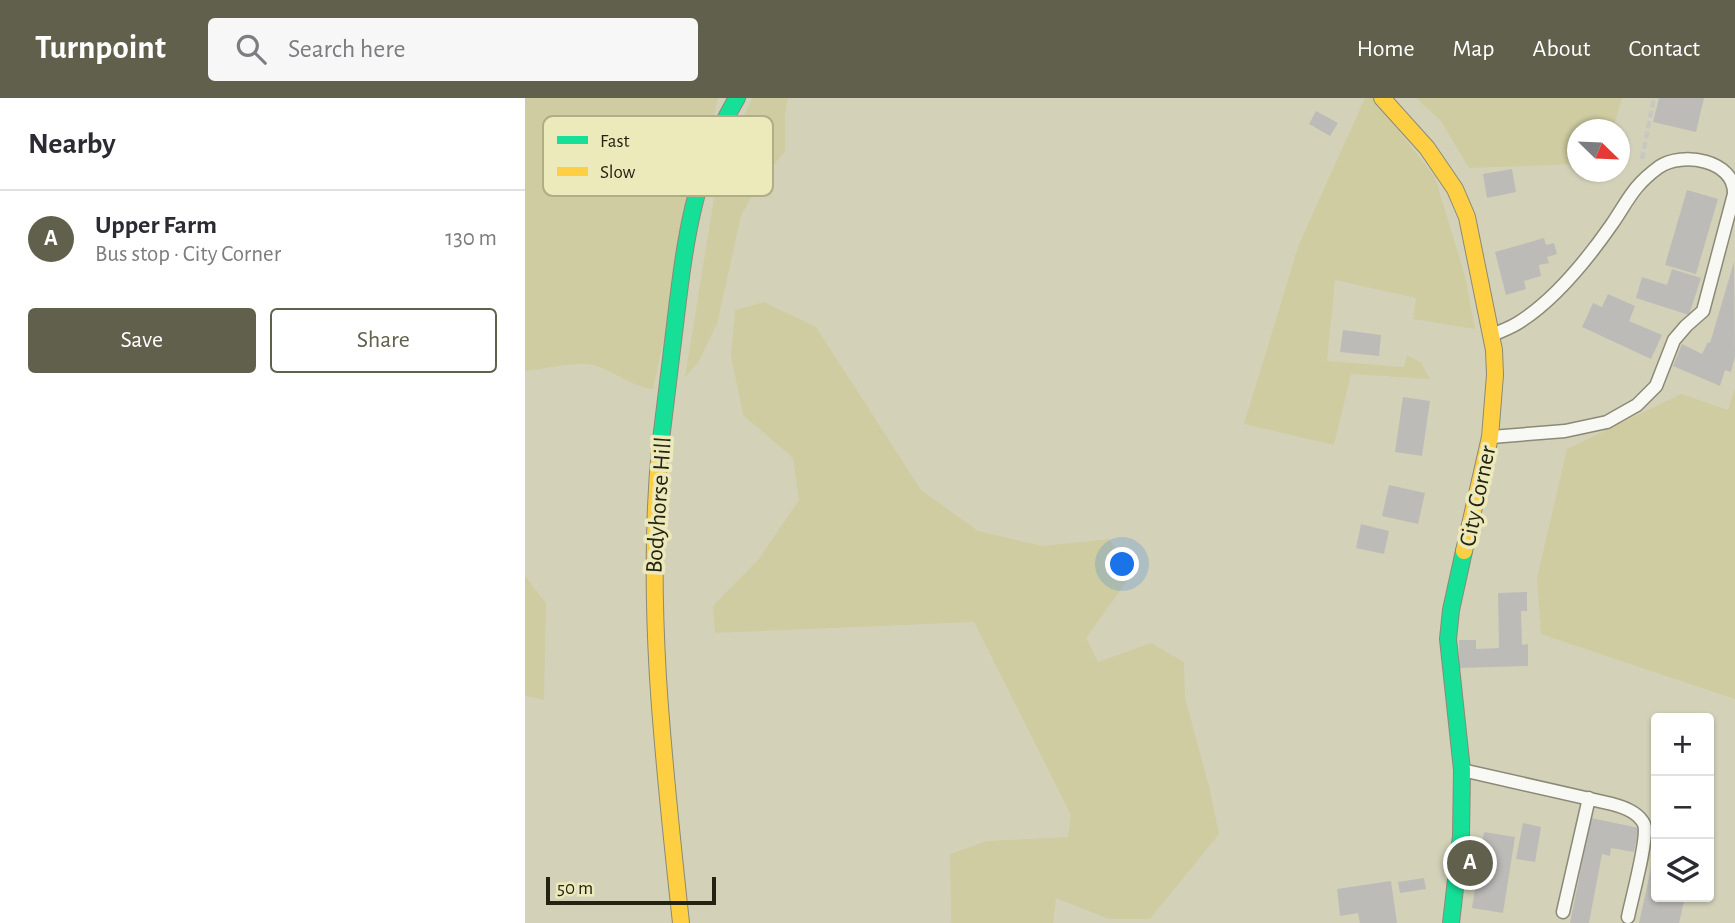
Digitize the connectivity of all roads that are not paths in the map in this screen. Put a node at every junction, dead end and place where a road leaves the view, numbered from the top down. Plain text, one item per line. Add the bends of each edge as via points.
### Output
1 (737, 98) edge
2 (1382, 98) edge
3 (727, 116) edge
4 (694, 196) edge
5 (1492, 335) junction
6 (1490, 437) junction
7 (1462, 770) junction
8 (1589, 798) junction
9 (1563, 912) dead end
10 (1628, 917) dead end
11 (681, 923) edge
12 (1451, 923) edge

1 - 3 street, Bodyhorse Hill
2 - 5 street, City Corner via 1427,148 1455,189 1467,217
4 - 11 street, Bodyhorse Hill via 657,482 653,566 653,635
5 - 6 street, City Corner via 1495,375
5 - 6 lane via 1520,323 1579,266 1637,184 1662,165 1695,158 1730,177 1734,194 1703,311 1674,340 1656,386 1637,405 1607,422 1565,431
6 - 7 street, City Corner via 1448,639
7 - 8 lane
7 - 12 street, City Corner via 1461,836
8 - 9 lane
8 - 10 lane via 1623,807 1644,825 1645,840

